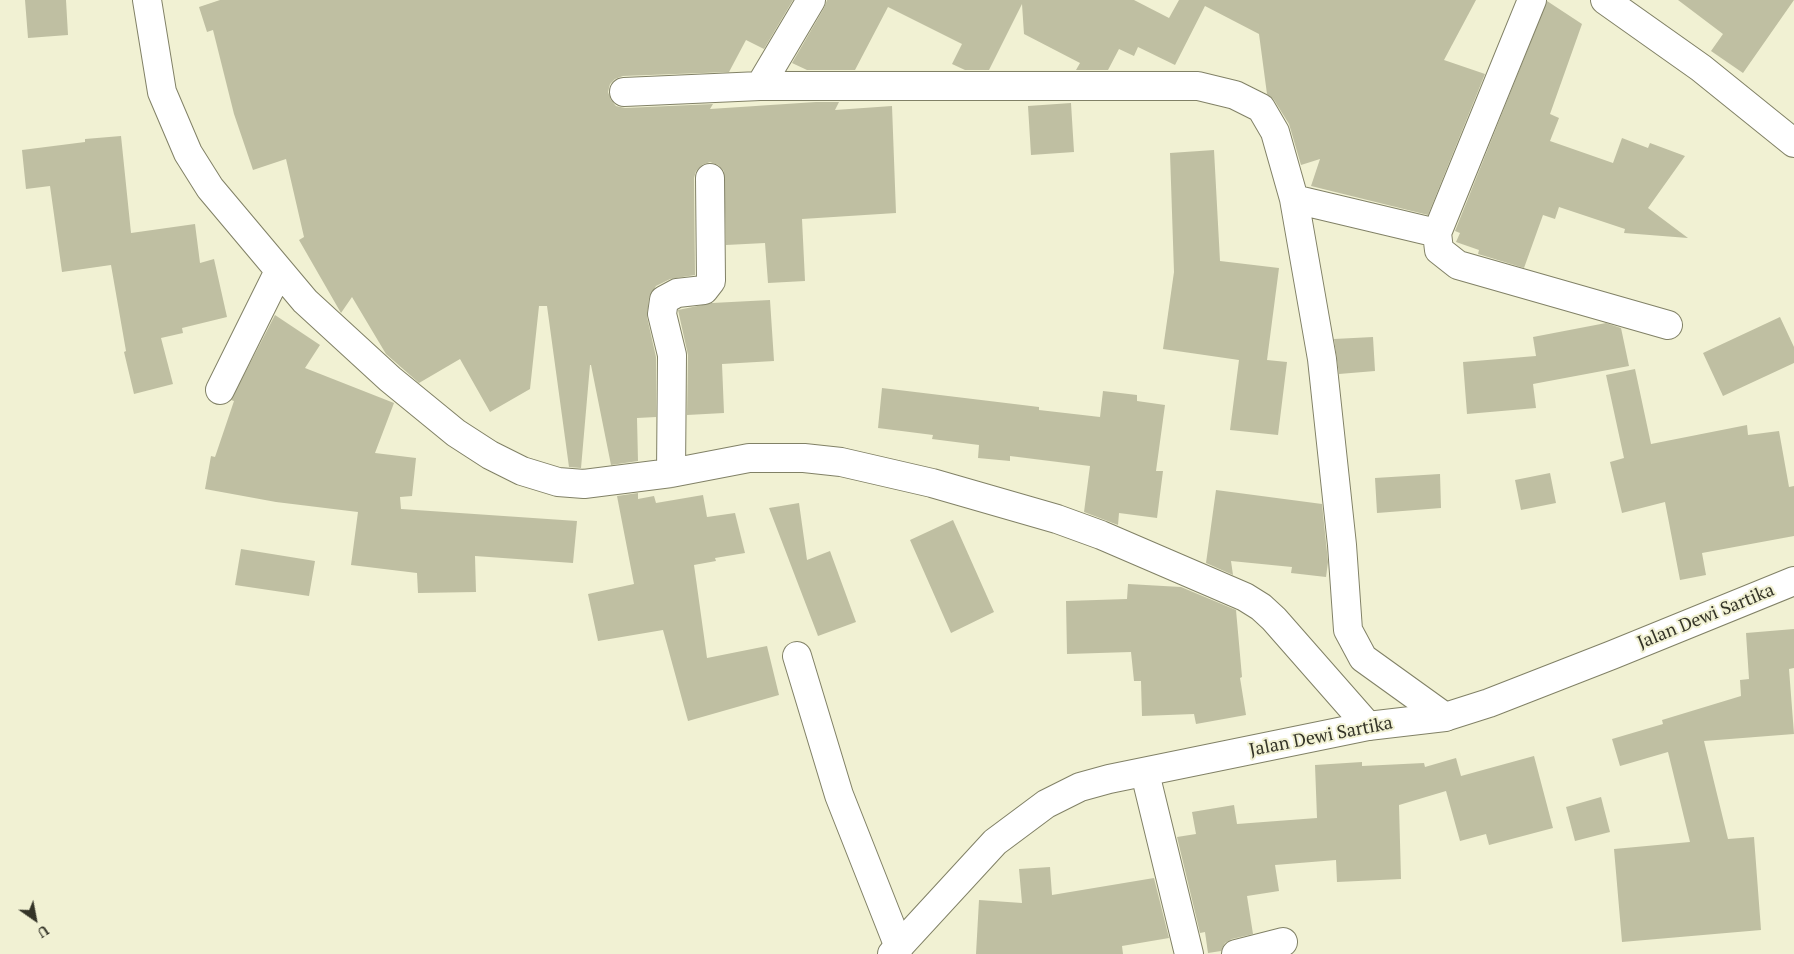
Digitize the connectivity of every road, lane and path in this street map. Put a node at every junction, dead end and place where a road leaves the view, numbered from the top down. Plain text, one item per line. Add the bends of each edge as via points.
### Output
1 (147, 0) edge
2 (811, 0) edge
3 (1532, 0) edge
4 (1605, 0) edge
5 (760, 86) junction
6 (624, 92) dead end
7 (1794, 144) edge
8 (710, 178) dead end
9 (1294, 199) junction
10 (1437, 233) junction
11 (279, 271) junction
12 (1668, 324) dead end
13 (220, 390) dead end
14 (671, 473) junction
15 (1794, 581) edge
16 (797, 656) dead end
17 (1445, 717) junction
18 (1368, 726) junction
19 (1145, 773) junction
20 (1283, 942) dead end
21 (896, 951) edge
22 (1189, 954) edge
23 (1236, 954) edge

1 - 11 street via 162,92 188,153 210,188
2 - 5 street
3 - 10 street
4 - 7 street via 1702,68
5 - 6 street
5 - 9 street via 1198,86 1235,95 1261,108 1275,132
8 - 14 street via 712,281 704,290 677,293 664,300 662,314 672,355
9 - 10 street
9 - 17 street via 1322,359 1348,630 1363,658
10 - 12 street via 1439,250 1458,265
11 - 13 street
11 - 14 street via 305,301 390,379 456,433 490,455 522,471 558,482 584,484
14 - 18 street via 749,458 841,462 932,483 1057,519 1227,589 1261,607
15 - 17 street, Jalan Dewi Sartika via 1612,656
16 - 21 street via 839,794
17 - 18 street, Jalan Dewi Sartika
18 - 19 street, Jalan Dewi Sartika
19 - 21 street, Jalan Dewi Sartika via 1080,787 1019,822 995,842
19 - 22 street
20 - 23 street

